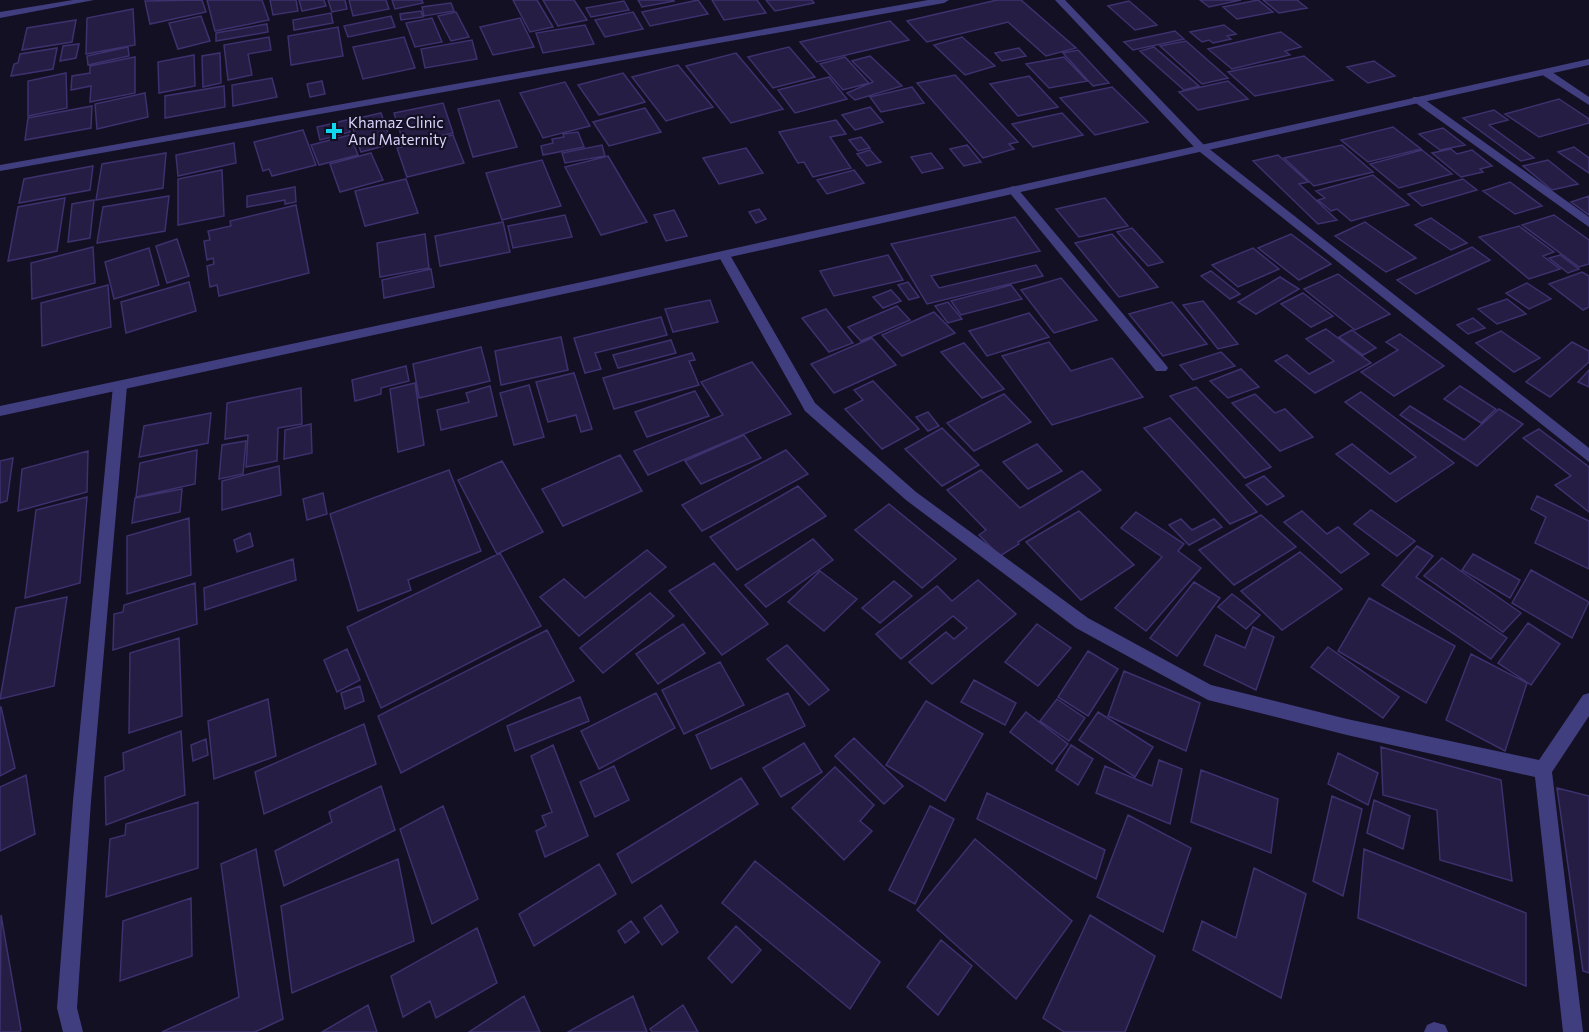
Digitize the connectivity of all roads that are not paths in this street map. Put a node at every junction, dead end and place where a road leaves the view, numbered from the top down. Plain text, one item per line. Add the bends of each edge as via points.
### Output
1 (89, 0) edge
2 (944, 0) edge
3 (1060, 0) edge
4 (0, 15) edge
5 (1589, 62) edge
6 (1545, 72) junction
7 (1417, 99) junction
8 (1589, 102) edge
9 (1198, 146) junction
10 (0, 168) edge
11 (1013, 190) junction
12 (1589, 223) edge
13 (724, 255) junction
14 (1161, 368) dead end
15 (120, 386) junction
16 (0, 411) edge
17 (1589, 456) edge
18 (1589, 701) edge
19 (1543, 770) junction
20 (73, 1032) edge
21 (1573, 1032) edge

1 - 4 street
2 - 10 street
3 - 9 street
5 - 6 street
6 - 7 street
6 - 8 street
7 - 9 street
7 - 12 street
9 - 11 street
9 - 17 street
11 - 13 street
11 - 14 street
13 - 15 street
13 - 19 street via 810,407 911,496 1082,623 1208,692
15 - 16 street
15 - 20 street via 82,801 67,1008
18 - 19 street
19 - 21 street

